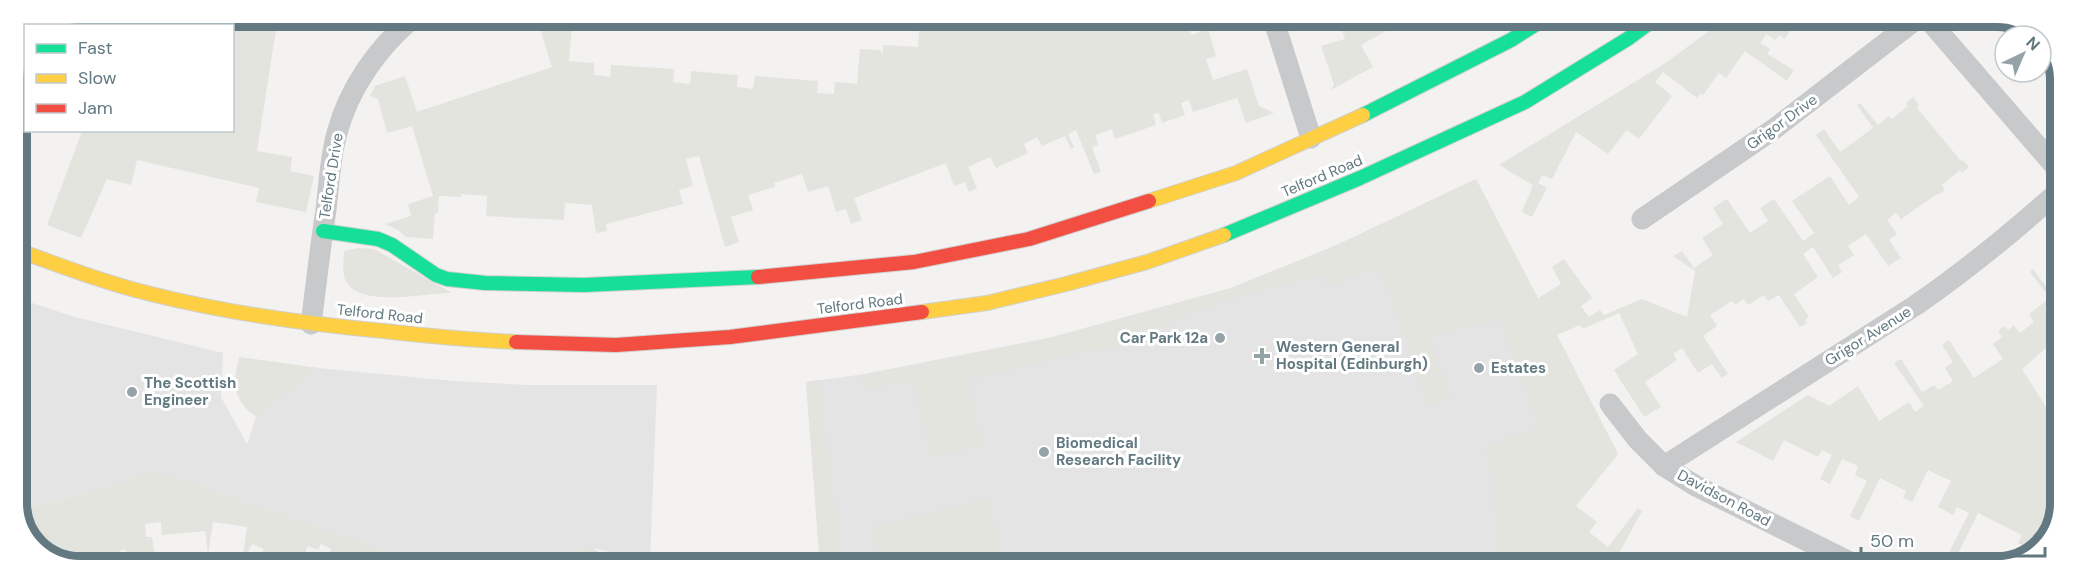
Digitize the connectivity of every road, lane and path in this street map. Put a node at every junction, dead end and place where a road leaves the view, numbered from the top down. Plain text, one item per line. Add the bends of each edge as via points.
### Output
1 (404, 27) edge
2 (1276, 27) edge
3 (1532, 27) edge
4 (1644, 27) edge
5 (1906, 27) edge
6 (1935, 27) edge
7 (1311, 138) junction
8 (2050, 160) edge
9 (2050, 199) edge
10 (1642, 219) dead end
11 (323, 231) junction
12 (27, 254) edge
13 (311, 324) junction
14 (1610, 404) dead end
15 (1664, 466) junction
16 (1838, 556) edge

1 - 11 street, Telford Drive via 365,71 350,99 336,135
2 - 7 street
3 - 7 main road
4 - 13 main road, Telford Road via 1525,102 1236,231 1147,262 987,303 730,338 616,345 473,340
5 - 10 street, Grigor Drive via 1774,129
6 - 8 street
7 - 11 main road via 1236,173 1029,239 914,262 859,268 742,279 584,285 484,283 436,275 378,239
9 - 15 street, Grigor Avenue via 1935,292
11 - 13 street, Telford Drive
12 - 13 main road, Telford Road via 151,294
14 - 15 street, Davidson Road
15 - 16 street, Davidson Road via 1696,486

